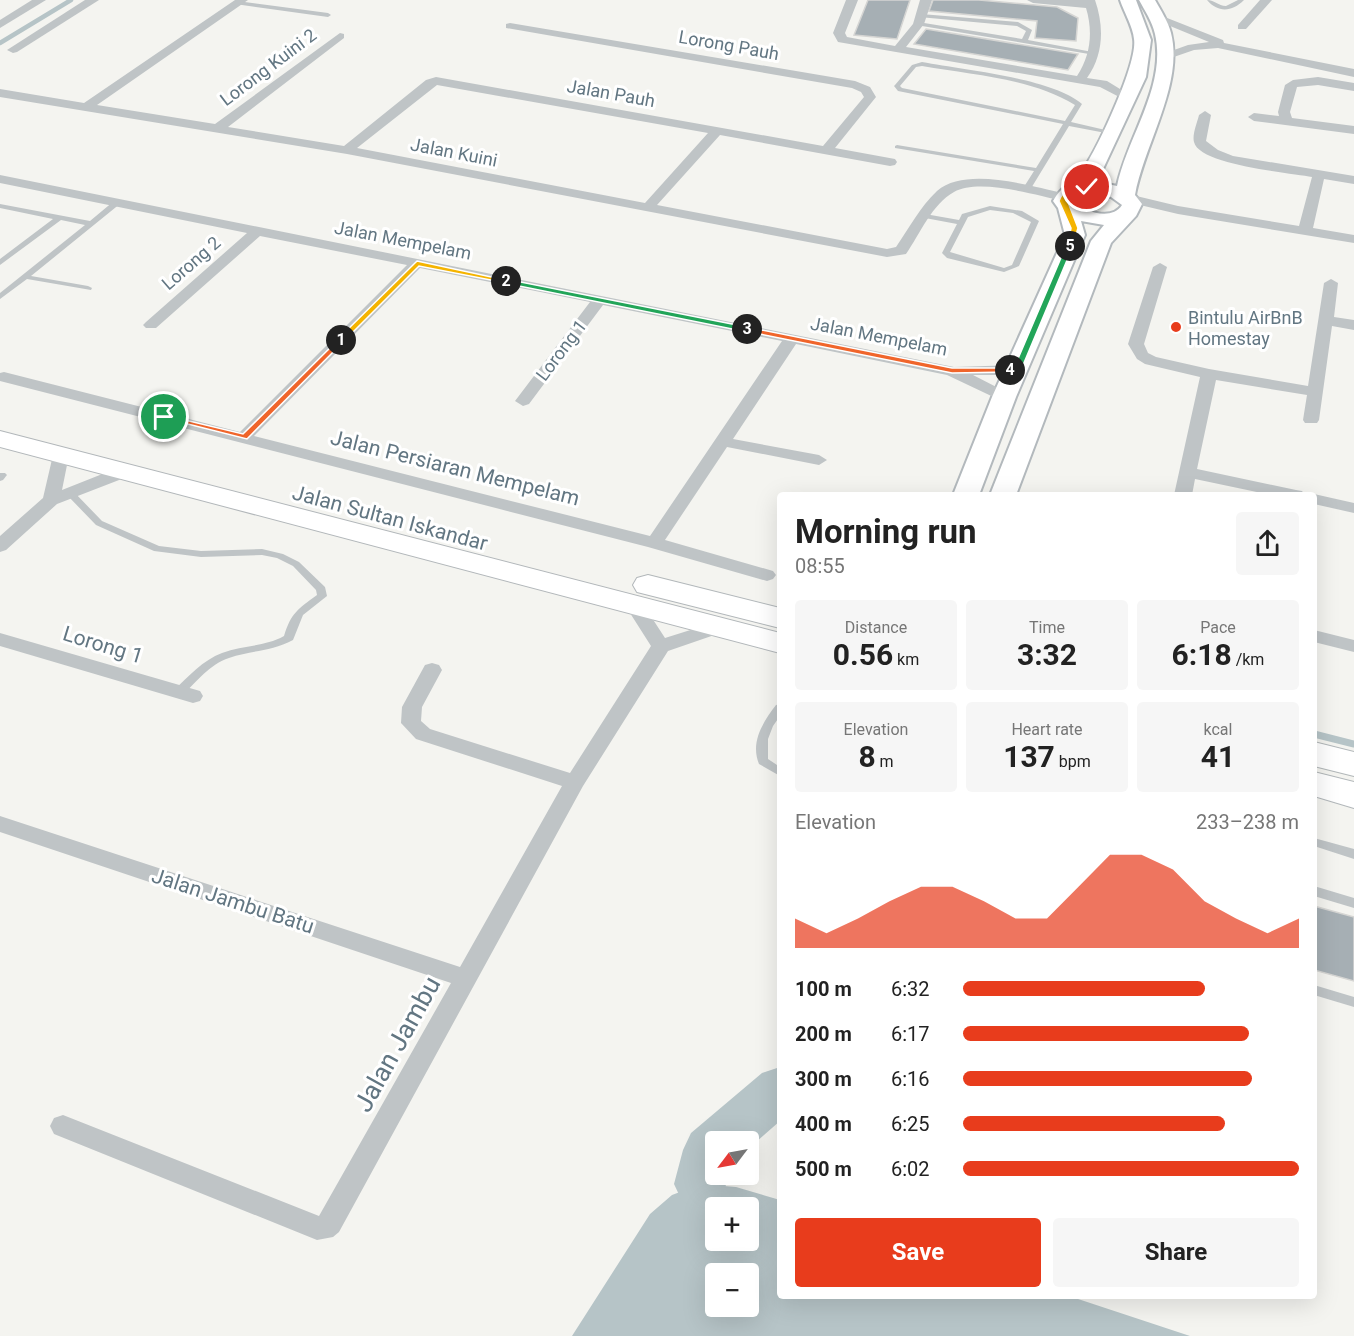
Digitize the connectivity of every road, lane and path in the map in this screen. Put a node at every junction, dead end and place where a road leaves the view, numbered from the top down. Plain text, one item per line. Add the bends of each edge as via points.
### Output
1 (40, 0) edge
2 (93, 0) edge
3 (852, 0) edge
4 (926, 0) edge
5 (1034, 0) edge
6 (1128, 0) edge
7 (1147, 0) edge
8 (1210, 0) edge
9 (1241, 0) edge
10 (1266, 0) edge
11 (239, 2) edge
12 (1090, 3) edge
13 (328, 15) dead end
14 (1157, 16) junction
15 (920, 20) junction
16 (0, 25) edge
17 (510, 26) dead end
18 (1242, 27) dead end
19 (340, 36) dead end
20 (1024, 41) junction
21 (1235, 48) junction
22 (13, 50) dead end
23 (898, 51) junction
24 (1095, 53) junction
25 (1164, 57) junction
26 (1354, 74) edge
27 (1137, 76) junction
28 (1080, 80) junction
29 (1103, 84) junction
30 (1354, 87) edge
31 (0, 93) edge
32 (1127, 97) junction
33 (88, 106) junction
34 (1205, 115) dead end
35 (1254, 117) dead end
36 (1286, 119) junction
37 (1067, 124) junction
38 (218, 128) junction
39 (1354, 130) edge
40 (717, 131) junction
41 (1111, 132) junction
42 (897, 147) dead end
43 (346, 150) junction
44 (827, 150) junction
45 (890, 162) dead end
46 (1038, 170) junction
47 (1319, 174) junction
48 (0, 179) edge
49 (1354, 180) edge
50 (1026, 190) junction
51 (1069, 198) junction
52 (117, 203) junction
53 (0, 206) edge
54 (1126, 206) junction
55 (648, 207) junction
56 (925, 216) junction
57 (60, 218) junction
58 (961, 222) junction
59 (92, 224) junction
60 (257, 231) junction
61 (1305, 231) junction
62 (1354, 239) edge
63 (0, 263) edge
64 (417, 263) junction
65 (1160, 267) dead end
66 (26, 277) junction
67 (1330, 283) dead end
68 (88, 288) dead end
69 (0, 297) edge
70 (599, 300) junction
71 (1326, 320) junction
72 (151, 325) dead end
73 (1354, 325) edge
74 (792, 338) junction
75 (1017, 370) junction
76 (952, 371) junction
77 (1209, 374) junction
78 (4, 377) dead end
79 (1315, 392) junction
80 (1004, 397) junction
81 (523, 401) dead end
82 (0, 416) edge
83 (1311, 420) dead end
84 (244, 437) junction
85 (0, 439) edge
86 (724, 442) junction
87 (61, 454) junction
88 (819, 460) dead end
89 (126, 471) junction
90 (1187, 472) junction
91 (967, 492) edge
92 (1005, 492) edge
93 (1183, 492) edge
94 (1282, 492) edge
95 (70, 493) junction
96 (51, 500) junction
97 (1317, 500) edge
98 (1354, 508) edge
99 (654, 543) junction
100 (0, 546) edge
101 (767, 575) dead end
102 (632, 602) junction
103 (777, 623) edge
104 (719, 627) junction
105 (1317, 637) edge
106 (0, 639) edge
107 (661, 646) junction
108 (1354, 646) edge
109 (432, 670) dead end
110 (186, 694) joint
111 (777, 712) edge
112 (1317, 755) edge
113 (1354, 764) edge
114 (777, 770) edge
115 (575, 782) junction
116 (1317, 785) edge
117 (1354, 795) edge
118 (0, 824) edge
119 (1317, 843) edge
120 (1354, 854) edge
121 (1317, 892) edge
122 (1354, 903) edge
123 (467, 979) junction
124 (1317, 991) edge
125 (1354, 1002) edge
126 (63, 1126) dead end

1 - 16 street
2 - 22 street
3 - 23 street via 840,38
4 - 15 street
5 - 12 street
6 - 27 street via 1143,40
7 - 14 street
8 - 9 lane via 1226,9
10 - 18 street
11 - 13 lane
11 - 33 street
12 - 24 street via 1096,30
14 - 21 street
14 - 25 street via 1164,38
15 - 20 lane
15 - 20 lane via 1018,24 1029,30
15 - 23 street
17 - 44 street, Lorong Pauh via 866,90 870,97
19 - 38 street, Lorong Kuini 2
20 - 24 lane
21 - 25 street via 1203,45
21 - 26 street
23 - 28 street
24 - 28 street
25 - 54 street via 1160,88 1127,177
27 - 29 street
27 - 32 street
28 - 29 street
29 - 32 street
30 - 36 street via 1318,81 1293,84 1284,112
31 - 33 street, Jalan Kuini
32 - 41 street
33 - 38 street, Jalan Kuini
34 - 47 street via 1200,144 1213,153
35 - 36 street
36 - 39 street
37 - 37 lane via 900,90 897,86 914,66 922,64 1046,88 1079,104
37 - 41 lane
37 - 46 lane
38 - 43 street, Jalan Kuini
40 - 43 street, Jalan Pauh via 436,81
40 - 44 street, Jalan Pauh
40 - 55 street
41 - 51 street via 1093,169
42 - 46 lane
43 - 55 street, Jalan Kuini
44 - 45 street, Jalan Pauh
46 - 50 lane
47 - 49 street
47 - 61 street
48 - 52 street, Jalan Mempelam
50 - 51 street
50 - 56 street via 970,183 951,187
51 - 54 street via 1108,189
51 - 54 street via 1094,218
51 - 75 street via 1075,235
52 - 59 lane
52 - 60 street, Jalan Mempelam
53 - 57 lane
54 - 61 street via 1178,210
54 - 92 street via 1101,241
55 - 56 street, Jalan Kuini via 887,253 901,251
56 - 58 lane
57 - 59 lane
57 - 63 lane
58 - 58 lane via 969,213 990,208 1026,213 1035,221 1016,266 1004,270 946,253
59 - 66 lane
60 - 64 street, Jalan Mempelam
60 - 72 street, Lorong 2
61 - 62 street
64 - 70 street, Jalan Mempelam
64 - 84 street
65 - 77 street via 1136,344 1138,351 1151,362
66 - 68 lane
66 - 69 lane
67 - 71 street
70 - 74 street, Jalan Mempelam
70 - 81 street, Lorong 1
71 - 73 street
71 - 79 street
74 - 76 street, Jalan Mempelam
74 - 86 street
75 - 76 street
75 - 80 street
76 - 80 street, Jalan Mempelam
77 - 79 street
77 - 90 street
78 - 84 street, Jalan Persiaran Mempelam
79 - 83 street
80 - 91 street
82 - 103 main road, Jalan Sultan Iskandar
84 - 99 street, Jalan Persiaran Mempelam
85 - 87 main road
86 - 88 street
86 - 99 street
87 - 89 main road
87 - 96 street
89 - 95 street
89 - 102 main road
90 - 93 street
90 - 94 street
95 - 96 street
95 - 110 lane via 99,523 157,549 201,554 262,552 296,564 321,589 322,596 294,621 289,638 265,650 216,659
96 - 100 street
97 - 98 street
99 - 101 street, Jalan Persiaran Mempelam
102 - 104 main road
102 - 107 street
103 - 104 main road
104 - 107 street
105 - 108 street
106 - 110 street, Lorong 1
107 - 115 street, Jalan Jambu
109 - 115 street via 412,708 411,723 423,734
111 - 114 lane via 765,726 759,748 763,761
112 - 113 main road
115 - 123 street, Jalan Jambu
116 - 117 main road
118 - 123 street, Jalan Jambu Batu
119 - 120 lane
121 - 122 lane
123 - 126 street, Jalan Jambu via 324,1228
124 - 125 lane

